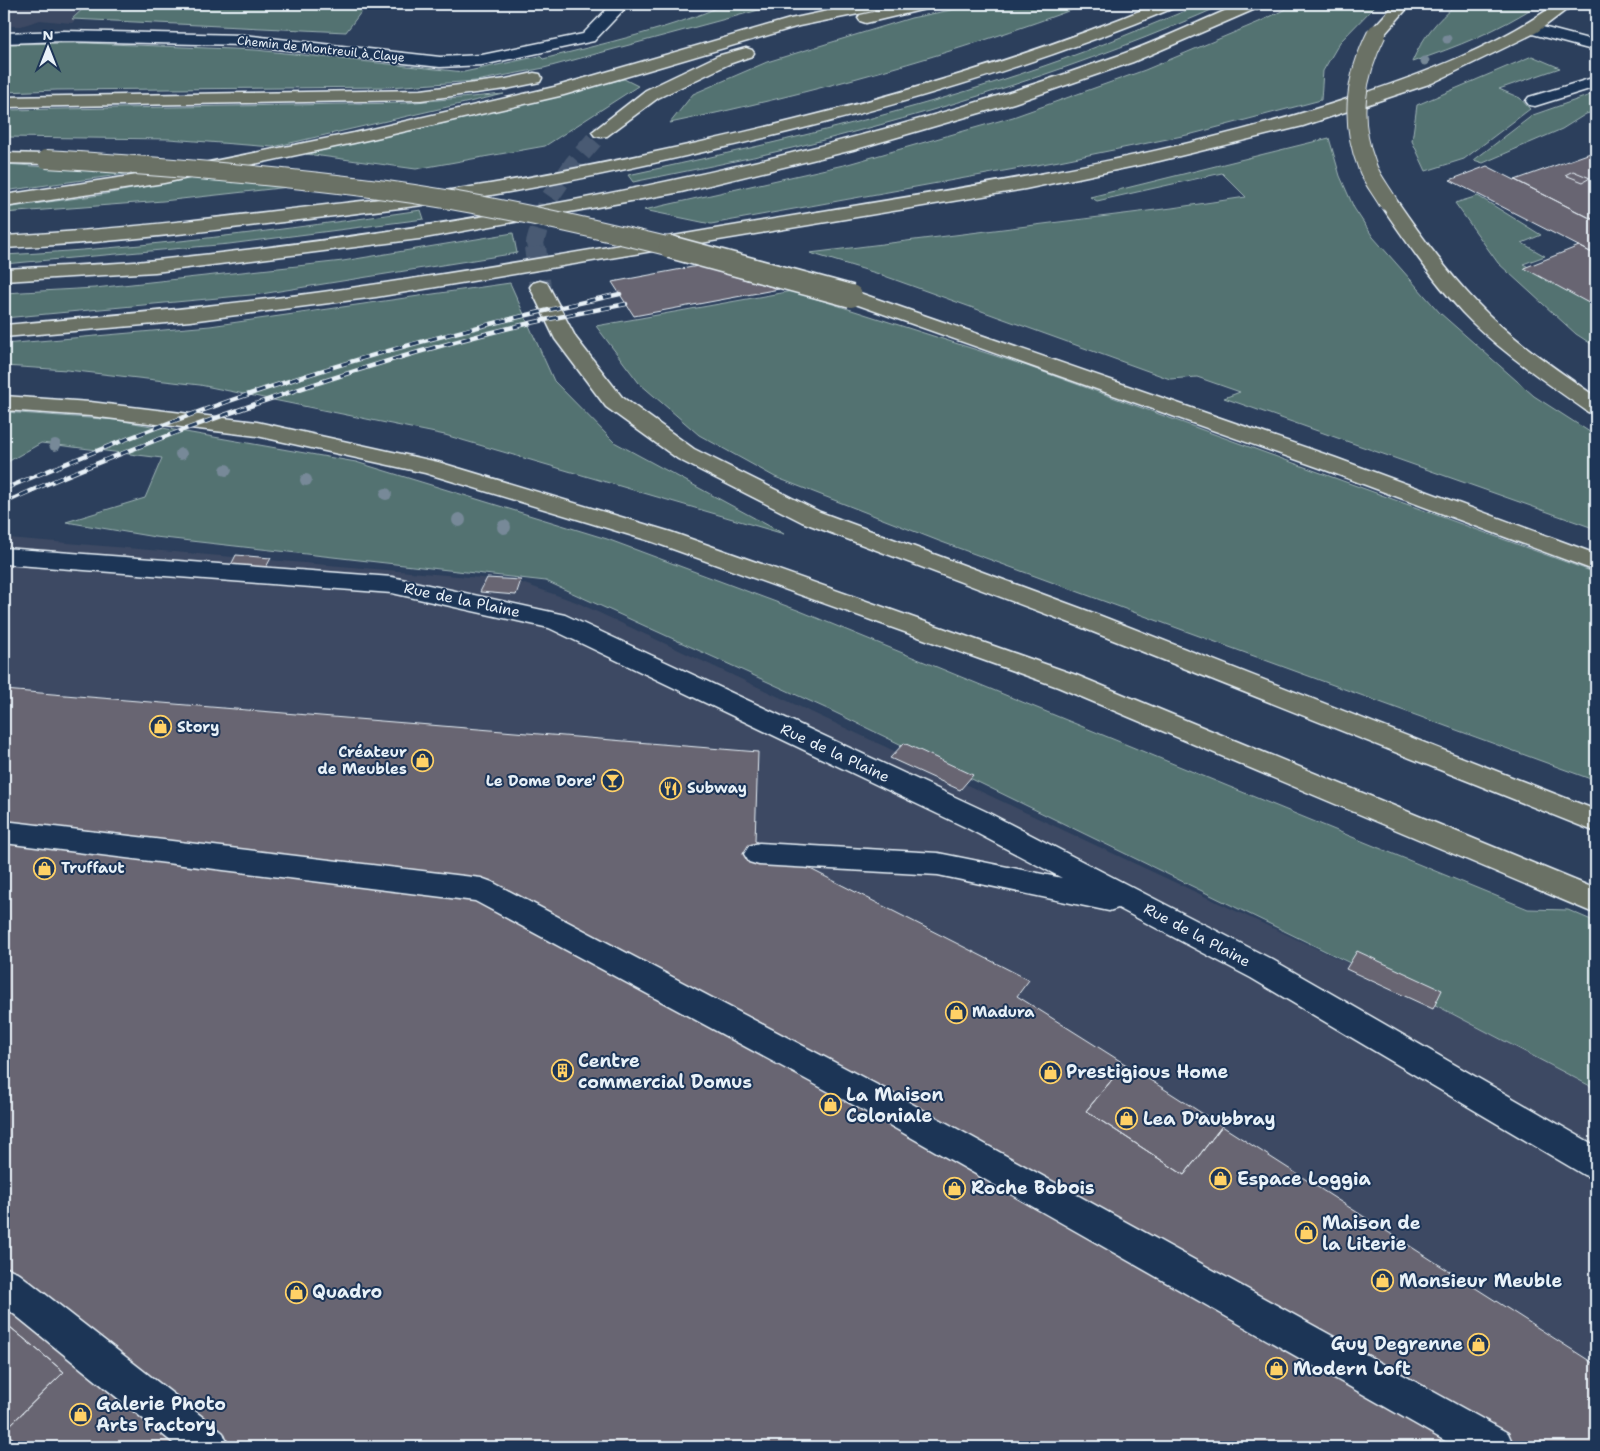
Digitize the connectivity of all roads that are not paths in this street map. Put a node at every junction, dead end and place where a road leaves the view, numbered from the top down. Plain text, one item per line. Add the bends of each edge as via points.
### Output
1 (622, 4) edge
2 (808, 4) edge
3 (883, 4) edge
4 (928, 4) edge
5 (1170, 4) edge
6 (1254, 4) edge
7 (1403, 4) edge
8 (1566, 4) edge
9 (1531, 29) junction
10 (4, 38) edge
11 (1596, 46) edge
12 (630, 53) dead end
13 (554, 73) dead end
14 (1596, 82) edge
15 (1535, 101) dead end
16 (4, 102) edge
17 (601, 132) tunnel mouth
18 (4, 158) edge
19 (4, 201) edge
20 (4, 242) edge
21 (4, 275) edge
22 (540, 287) tunnel mouth
23 (4, 331) edge
24 (4, 403) edge
25 (1596, 407) edge
26 (4, 556) edge
27 (1596, 563) edge
28 (1596, 821) edge
29 (4, 832) edge
30 (759, 854) dead end
31 (1596, 902) edge
32 (1140, 905) junction
33 (1596, 1164) edge
34 (4, 1284) edge
35 (209, 1447) edge
36 (1494, 1447) edge

1 - 10 street, Chemin de Montreuil à Claye via 588,38 482,60 440,62 243,40 64,36
2 - 12 highway
3 - 19 highway via 796,22 558,91 354,138 164,177
4 - 17 highway via 844,23 724,60 652,94
5 - 20 highway via 1114,28 979,74 834,116 675,154 485,190 222,225
6 - 21 highway via 1127,58 1008,100 848,146 682,186 418,233 155,266
7 - 25 highway, bridge via 1377,33 1365,57 1357,94 1356,128 1367,167 1428,260 1471,309 1528,358
8 - 9 highway
9 - 11 street
9 - 23 highway via 1426,79 1297,122 1159,156 1025,183 376,291 190,315
13 - 16 highway via 506,84 421,94
14 - 15 street
18 - 27 highway, bridge via 160,166 290,178 499,209 714,257 851,296 1328,463
22 - 28 highway via 566,339 614,402 686,454 811,517 1087,620
24 - 31 highway via 256,429 430,467 662,537 1067,681
26 - 32 street, Rue de la Plaine via 392,585 556,621 975,819
29 - 36 street via 482,890 873,1099
30 - 32 street via 938,864
32 - 33 street, Rue de la Plaine via 1262,969
34 - 35 street

